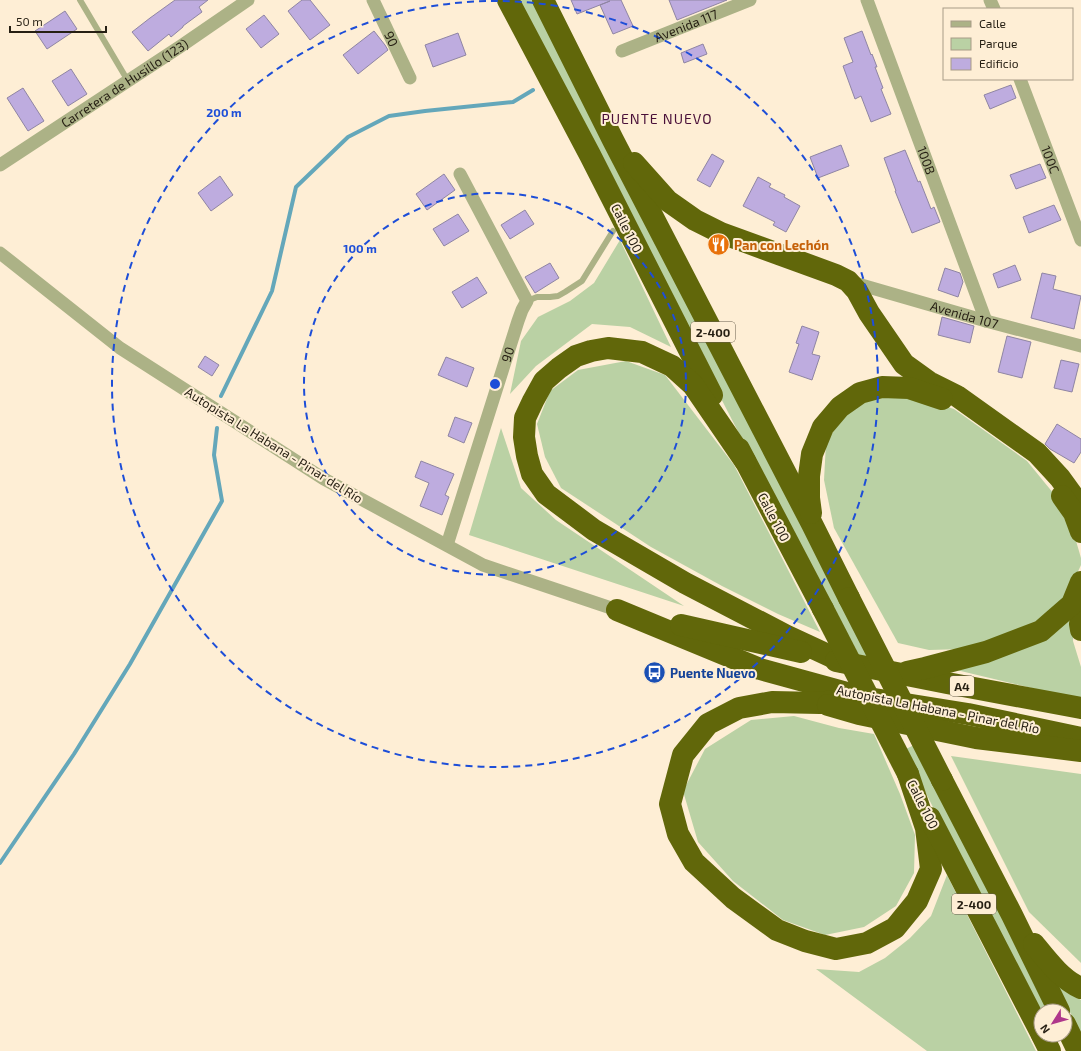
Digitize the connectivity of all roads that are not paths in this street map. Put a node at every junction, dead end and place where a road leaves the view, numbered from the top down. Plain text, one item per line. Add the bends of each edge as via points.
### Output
1 (80, 0) edge
2 (248, 0) edge
3 (373, 0) edge
4 (508, 0) edge
5 (543, 0) edge
6 (868, 0) edge
7 (745, 1) edge
8 (622, 51) dead end
9 (410, 78) dead end
10 (1020, 80) edge
11 (128, 81) junction
12 (613, 140) junction
13 (0, 165) edge
14 (460, 174) dead end
15 (613, 230) dead end
16 (1081, 240) edge
17 (0, 253) edge
18 (848, 281) junction
19 (527, 301) junction
20 (986, 321) junction
21 (1081, 346) edge
22 (745, 461) junction
23 (1081, 507) edge
24 (812, 524) junction
25 (1081, 532) edge
26 (446, 545) junction
27 (1081, 582) edge
28 (617, 610) junction
29 (1081, 618) edge
30 (1081, 630) edge
31 (843, 662) junction
32 (760, 669) junction
33 (898, 674) junction
34 (862, 697) junction
35 (820, 703) junction
36 (1081, 708) edge
37 (1078, 748) edge
38 (908, 774) junction
39 (1012, 915) junction
40 (1081, 988) edge
41 (1055, 1003) edge
42 (1033, 1018) edge
43 (1073, 1041) edge
44 (1078, 1051) edge

1 - 11 lane
2 - 11 street, Carretera de Husillo (123)
3 - 9 street, 90
4 - 22 highway, Calle 100 / 2-400 via 590,155
5 - 12 highway, 2-400
6 - 20 street, 100B
7 - 8 street, Avenida 117
10 - 16 street, 100C
11 - 13 street, Carretera de Husillo (123)
12 - 18 highway via 668,201 694,220
12 - 24 highway, 2-400
14 - 19 street
15 - 19 lane via 582,282 558,296 537,296
17 - 26 street, Autopista La Habana - Pinar del Río via 120,348 220,414 324,479
18 - 20 street, Avenida 107
18 - 23 highway via 904,364 929,382 957,396 1037,453 1060,478
19 - 26 street, 90 via 518,321
20 - 21 street, Avenida 107
22 - 31 highway via 693,385 672,366 642,352 608,348 576,356 544,381 525,418 526,456 532,474 546,494 594,530 685,583
22 - 38 highway, Calle 100 / 2-400, bridge
24 - 25 highway via 809,476 812,454 823,427 840,407 860,393 882,387 909,388 954,403 1029,455 1074,513
24 - 39 highway, 2-400, bridge
26 - 28 street, Autopista La Habana - Pinar del Río via 483,565
27 - 33 highway via 1072,604 1041,631 986,652
28 - 31 highway, Autopista La Habana - Pinar del Río / A4
28 - 32 highway, Autopista La Habana - Pinar del Río / A4
29 - 30 highway
31 - 33 highway, Autopista La Habana - Pinar del Río / A4
32 - 34 highway, Autopista La Habana - Pinar del Río / A4
32 - 35 highway, A4
33 - 36 highway, Autopista La Habana - Pinar del Río / A4
34 - 35 highway
34 - 37 highway, Autopista La Habana - Pinar del Río / A4 via 968,714
35 - 37 highway, A4 via 859,714 976,738
35 - 38 highway via 772,702 738,708 708,724 683,755 670,804 678,834 694,862 734,898 778,930 805,942 836,948 867,943 895,928 917,901 931,869 926,828
38 - 42 highway, Calle 100 / 2-400
39 - 40 highway via 1048,961
39 - 41 highway, 2-400
43 - 44 highway

